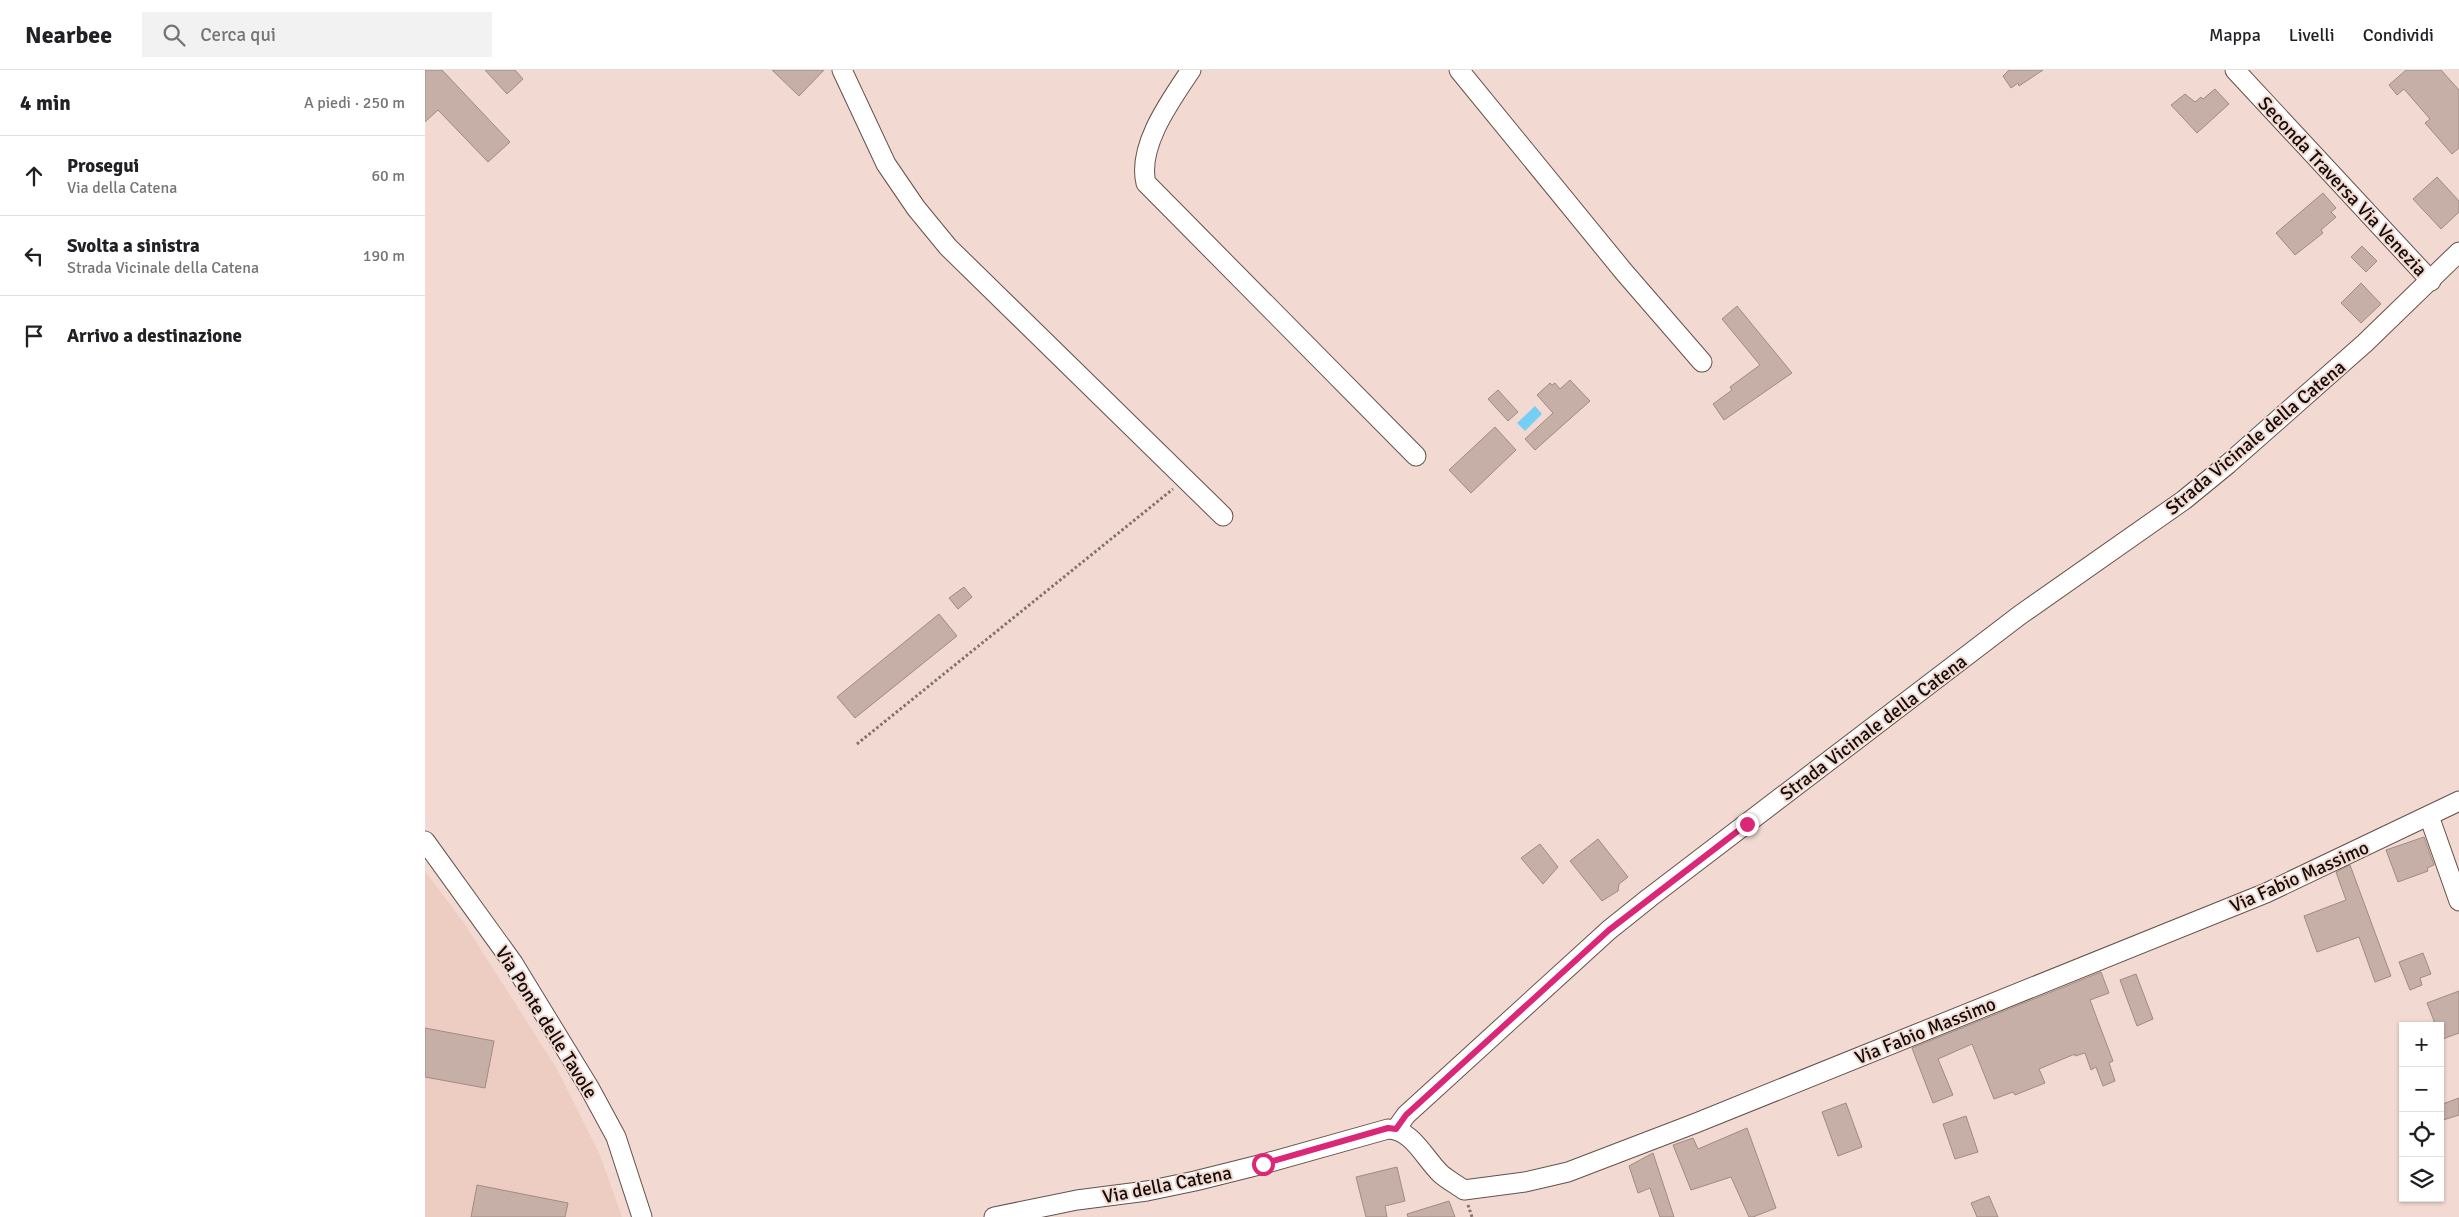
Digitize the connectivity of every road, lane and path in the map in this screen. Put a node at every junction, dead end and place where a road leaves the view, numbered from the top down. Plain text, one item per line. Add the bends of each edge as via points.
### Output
1 (841, 70) edge
2 (1191, 70) edge
3 (1459, 70) edge
4 (2235, 70) edge
5 (2459, 252) edge
6 (2431, 281) junction
7 (1702, 362) dead end
8 (1416, 456) dead end
9 (1185, 479) junction
10 (1223, 516) dead end
11 (857, 744) dead end
12 (2459, 801) edge
13 (2429, 816) junction
14 (425, 841) edge
15 (2459, 901) edge
16 (1396, 1129) junction
17 (642, 1217) edge
18 (994, 1217) edge

1 - 9 street via 891,172 948,247
2 - 8 street via 1170,102 1147,149 1143,170 1146,182
3 - 7 street
4 - 6 street, Seconda Traversa Via Venezia
5 - 6 street, Strada Vicinale della Catena
6 - 16 street, Strada Vicinale della Catena via 2365,344 2183,500 2019,615 1609,930 1406,1115
9 - 10 street
9 - 11 path
12 - 13 street, Via Fabio Massimo
13 - 15 street
13 - 16 street, Via Fabio Massimo via 2267,893 1568,1172 1525,1182 1464,1190 1442,1175 1406,1134
14 - 17 street, Via Ponte delle Tavole via 513,963 590,1089 616,1137
16 - 18 street, Via della Catena via 1388,1128 1195,1181

